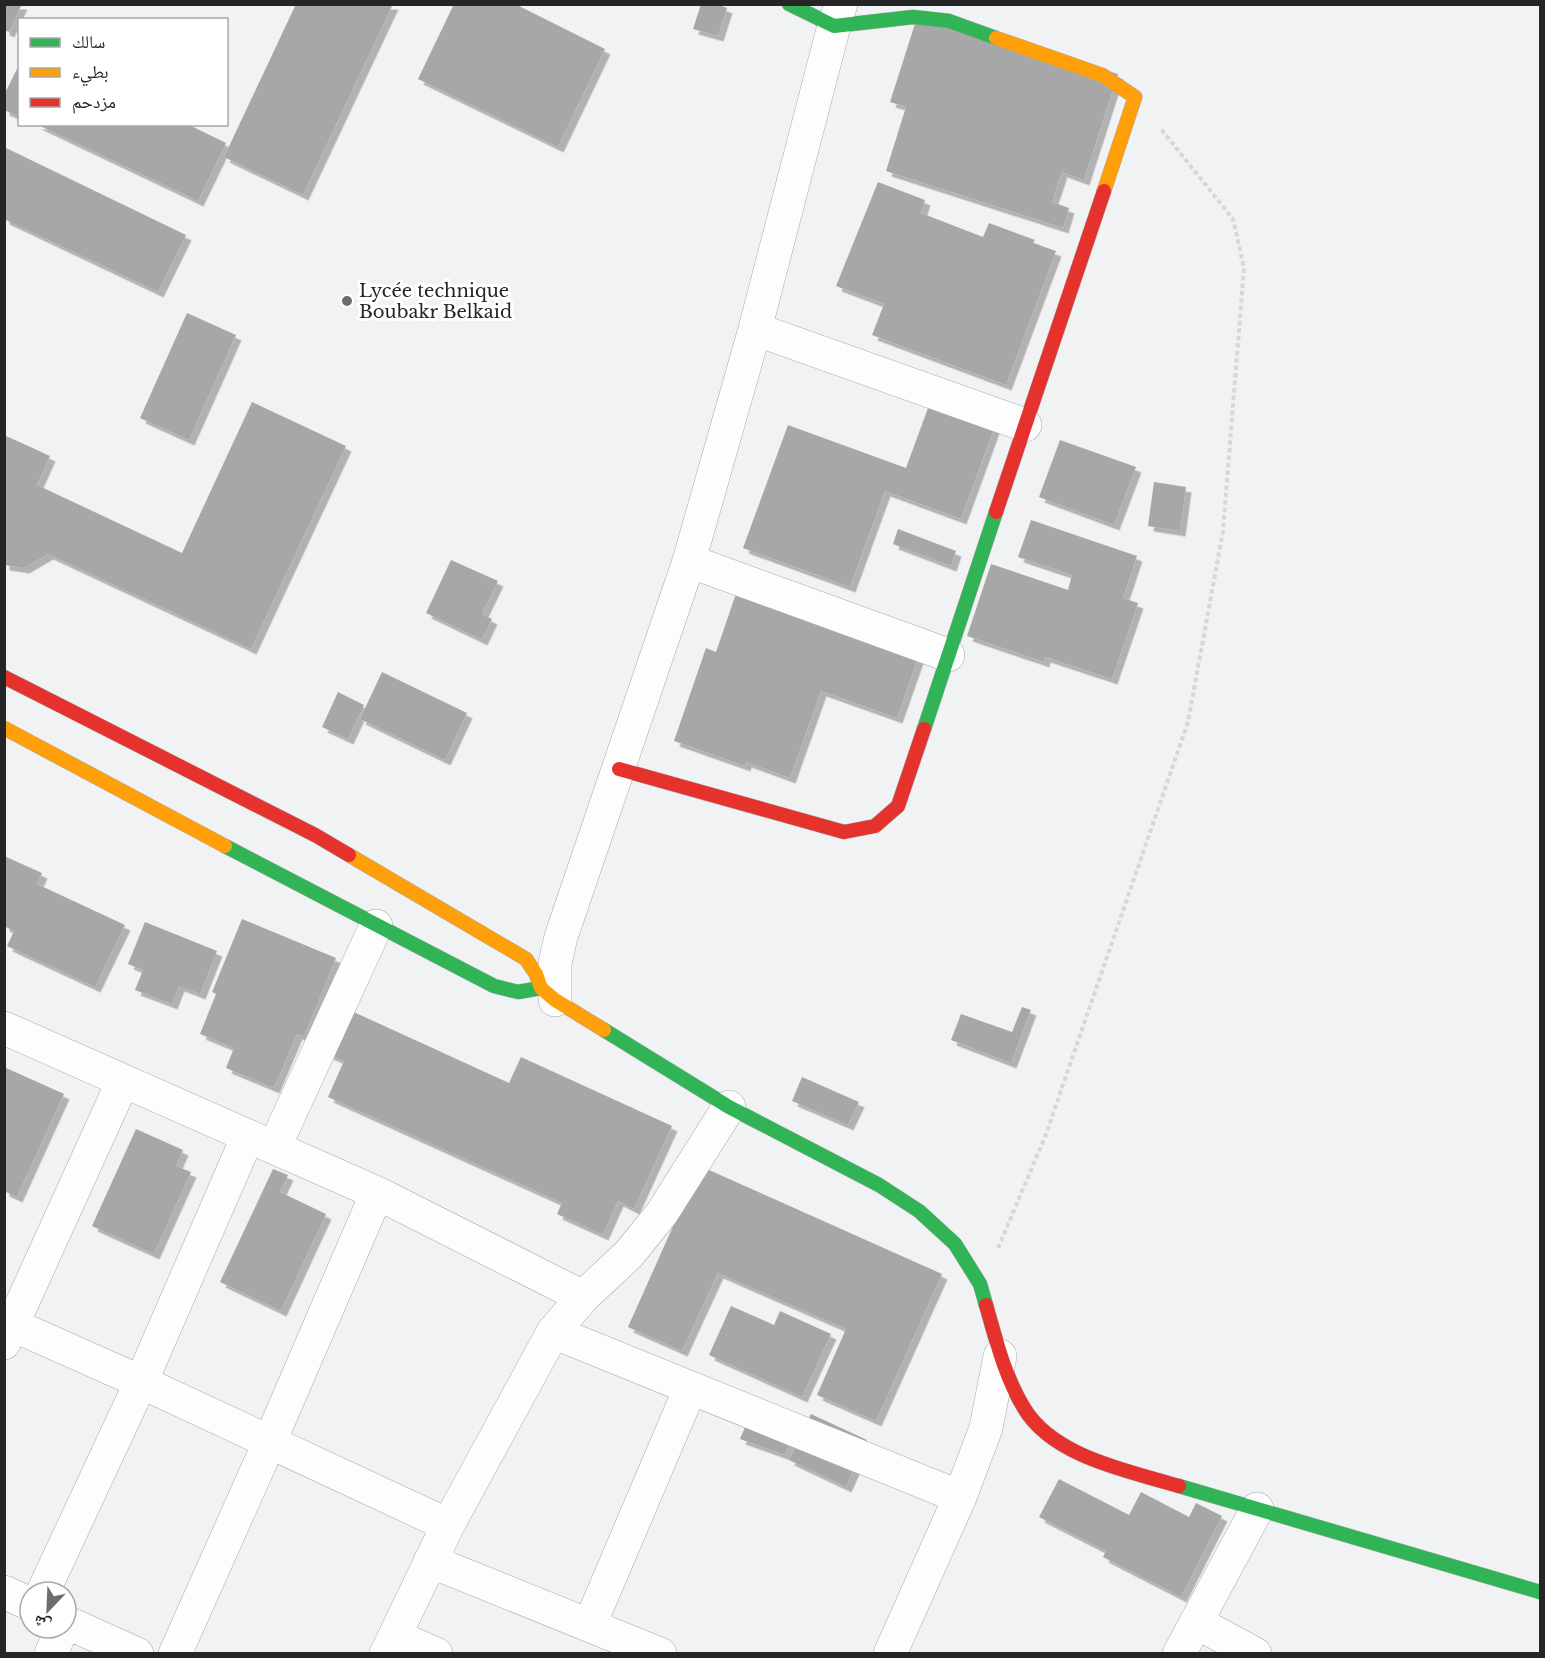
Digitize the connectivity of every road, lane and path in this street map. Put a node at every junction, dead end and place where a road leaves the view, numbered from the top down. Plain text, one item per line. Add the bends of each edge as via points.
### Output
1 (789, 4) edge
2 (837, 15) edge
3 (1135, 97) junction
4 (755, 329) junction
5 (1025, 425) junction
6 (689, 561) junction
7 (948, 655) junction
8 (4, 678) edge
9 (4, 728) edge
10 (619, 769) junction
11 (376, 926) junction
12 (548, 994) junction
13 (4, 1028) edge
14 (123, 1081) junction
15 (729, 1107) junction
16 (261, 1141) junction
17 (377, 1192) junction
18 (980, 1284) junction
19 (583, 1298) junction
20 (7, 1329) edge
21 (553, 1332) junction
22 (1000, 1356) junction
23 (141, 1382) junction
24 (690, 1389) junction
25 (270, 1442) junction
26 (960, 1497) junction
27 (1257, 1509) junction
28 (448, 1525) junction
29 (430, 1561) junction
30 (50, 1580) edge
31 (4, 1592) edge
32 (1540, 1593) edge
33 (18, 1598) edge
34 (1196, 1622) junction
35 (590, 1624) junction
36 (78, 1627) edge
37 (391, 1645) edge
38 (137, 1653) edge
39 (175, 1653) edge
40 (436, 1653) edge
41 (660, 1653) edge
42 (890, 1653) edge
43 (1179, 1653) edge
44 (1255, 1653) edge

1 - 2 street
2 - 3 street via 950,21 1102,75
2 - 4 street
3 - 5 street
3 - 18 path via 1233,219 1244,268 1223,531 1188,722 1045,1137
4 - 5 street
4 - 6 street
5 - 7 street
6 - 7 street
6 - 10 street
7 - 10 street via 898,806 874,826 844,832
8 - 12 street via 312,840 526,959
9 - 11 street via 294,877
10 - 12 street via 561,937
11 - 12 street via 494,986 518,993
11 - 16 street
12 - 15 street
13 - 14 street
14 - 16 street
14 - 20 street
15 - 18 street via 879,1185 919,1212 955,1244
15 - 19 street via 662,1213 629,1254
16 - 17 street
16 - 23 street
17 - 19 street
17 - 25 street
18 - 22 street
19 - 21 street
20 - 23 street
21 - 24 street
21 - 28 street
22 - 26 street via 986,1428
22 - 27 street via 1023,1409 1050,1437 1094,1461
23 - 25 street
23 - 30 street
24 - 26 street
24 - 35 street
25 - 28 street
25 - 39 street
26 - 42 street
27 - 32 street
27 - 34 street
28 - 29 street
29 - 35 street
29 - 37 street
31 - 33 street
34 - 43 street
34 - 44 street
35 - 41 street
36 - 38 street
37 - 40 street

